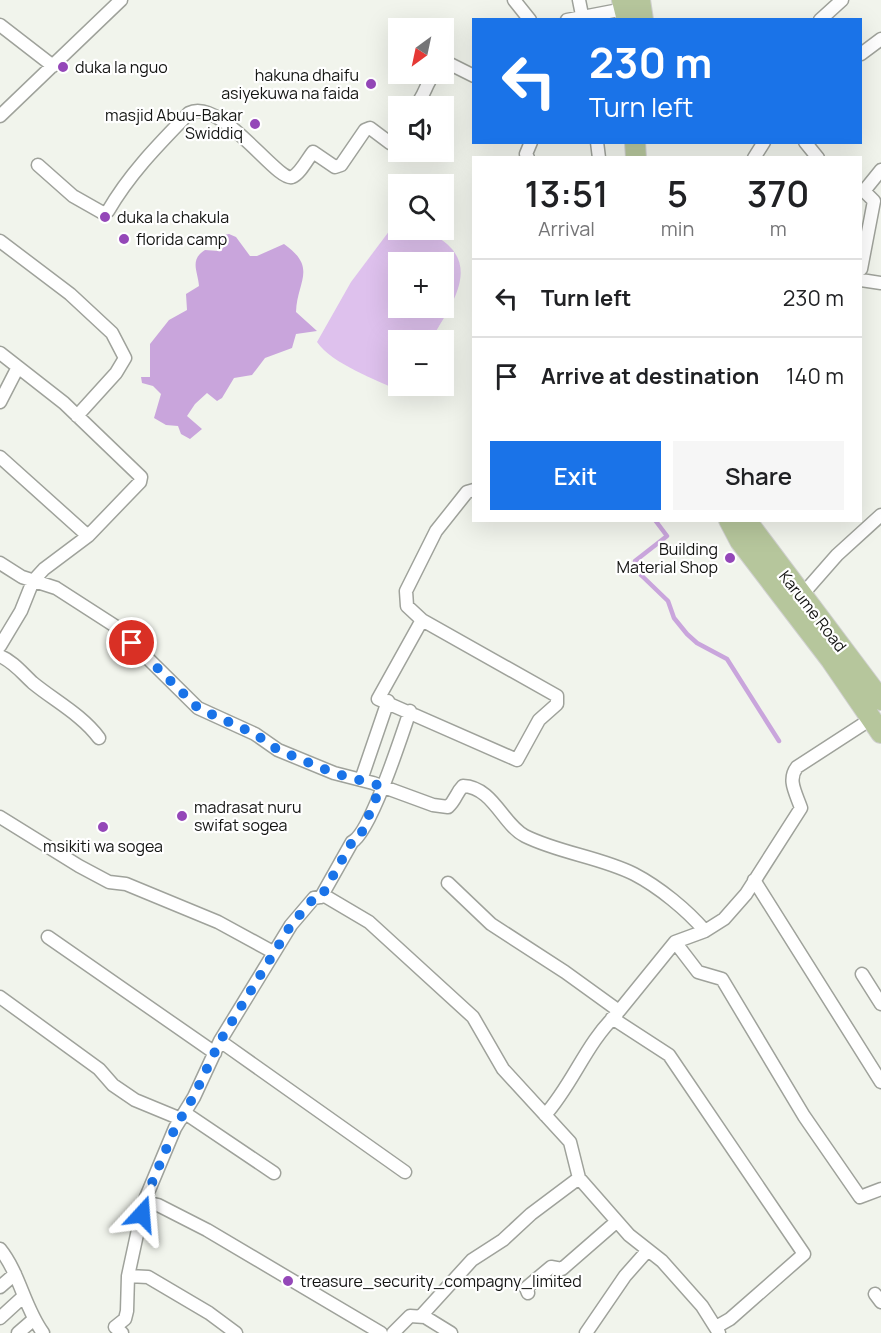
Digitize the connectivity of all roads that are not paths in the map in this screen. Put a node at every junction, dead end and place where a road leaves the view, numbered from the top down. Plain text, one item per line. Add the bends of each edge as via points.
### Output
1 (121, 0) edge
2 (514, 0) edge
3 (579, 0) edge
4 (842, 0) edge
5 (628, 7) edge
6 (583, 17) edge
7 (528, 18) edge
8 (641, 18) edge
9 (822, 18) edge
10 (0, 25) edge
11 (881, 39) edge
12 (862, 53) edge
13 (53, 66) junction
14 (454, 67) edge
15 (472, 75) edge
16 (0, 116) edge
17 (388, 142) edge
18 (807, 144) edge
19 (816, 156) edge
20 (38, 165) dead end
21 (881, 170) edge
22 (862, 190) edge
23 (0, 241) edge
24 (862, 264) edge
25 (862, 280) edge
26 (881, 283) edge
27 (0, 352) edge
28 (18, 367) junction
29 (0, 402) edge
30 (77, 416) junction
31 (0, 457) edge
32 (472, 491) edge
33 (881, 515) edge
34 (730, 522) edge
35 (747, 522) edge
36 (88, 536) junction
37 (0, 563) edge
38 (33, 581) junction
39 (801, 596) junction
40 (422, 620) junction
41 (0, 646) edge
42 (4, 658) edge
43 (881, 700) edge
44 (388, 701) junction
45 (410, 711) junction
46 (876, 726) edge
47 (99, 738) dead end
48 (361, 780) junction
49 (381, 786) junction
50 (0, 817) edge
51 (754, 880) junction
52 (448, 883) dead end
53 (321, 897) junction
54 (705, 931) junction
55 (48, 937) dead end
56 (675, 942) junction
57 (273, 952) junction
58 (862, 974) dead end
59 (0, 997) edge
60 (881, 1004) edge
61 (616, 1015) junction
62 (220, 1041) junction
63 (215, 1053) junction
64 (881, 1082) edge
65 (545, 1115) junction
66 (183, 1116) junction
67 (405, 1172) dead end
68 (274, 1173) dead end
69 (579, 1178) junction
70 (881, 1189) edge
71 (144, 1202) junction
72 (616, 1222) junction
73 (0, 1249) edge
74 (648, 1250) junction
75 (15, 1274) junction
76 (128, 1276) junction
77 (0, 1287) edge
78 (528, 1293) dead end
79 (24, 1296) junction
80 (421, 1316) junction
81 (0, 1317) edge
82 (33, 1320) junction
83 (718, 1330) edge
84 (116, 1331) edge
85 (18, 1333) edge
86 (43, 1333) edge
87 (236, 1333) edge
88 (381, 1333) edge
89 (393, 1333) edge
90 (451, 1333) edge
91 (586, 1333) edge

1 - 13 street
2 - 7 street
3 - 6 street
4 - 9 street
5 - 6 street
5 - 8 main road
10 - 13 street
11 - 12 street
13 - 16 street
14 - 15 street
17 - 20 street via 370,128 341,165 336,167 313,152 295,176 289,178 232,128 197,110 189,113 149,154 104,213 73,196
18 - 19 street
21 - 22 street
22 - 24 street via 874,201
23 - 30 street via 70,294 112,333 125,358 116,374
25 - 26 street
27 - 28 street
28 - 29 street
28 - 30 street
30 - 36 street via 141,477
31 - 36 street
32 - 40 street via 436,531 406,591 407,606
33 - 39 street via 837,555
34 - 46 main road
35 - 39 main road, Karume Road
36 - 38 street
37 - 38 street
38 - 41 street
38 - 48 street via 56,588 115,626 198,708 255,734 278,750
39 - 43 main road, Karume Road
40 - 44 street via 378,699
40 - 45 street via 545,688 557,696 557,704 539,720 517,760
42 - 47 street via 91,727
44 - 45 street
44 - 48 street
45 - 49 street
46 - 51 street via 797,767 791,781 801,808
48 - 49 street
49 - 53 street via 359,839 352,842
49 - 54 street via 448,807 463,786 477,789 523,835 634,874 692,916
50 - 57 street via 109,882 126,884 218,922
51 - 54 street via 724,919
51 - 64 street
52 - 61 street via 491,924 565,972
53 - 57 street via 305,907
53 - 65 street via 326,896 369,922 473,1017 503,1069
54 - 56 street
55 - 63 street
56 - 61 street
56 - 70 street via 698,972 722,979 804,1116 860,1197
57 - 62 street
58 - 60 street
59 - 66 street via 99,1068 113,1085 135,1100
61 - 65 street via 594,1040 569,1085
61 - 83 street via 669,1055 804,1254
62 - 63 street
62 - 67 street
63 - 66 street
65 - 69 street via 570,1142
66 - 68 street
66 - 71 street
69 - 72 street
69 - 80 street via 472,1260
71 - 76 street
71 - 88 street via 207,1230
72 - 74 street
72 - 78 street via 562,1269 551,1267 526,1288
73 - 75 street
74 - 83 street via 702,1306
74 - 91 street
75 - 77 street
75 - 79 street
76 - 84 street via 125,1319
76 - 87 street via 147,1277
79 - 81 street
79 - 82 street
80 - 89 street via 410,1316
80 - 90 street
82 - 85 street
82 - 86 street

